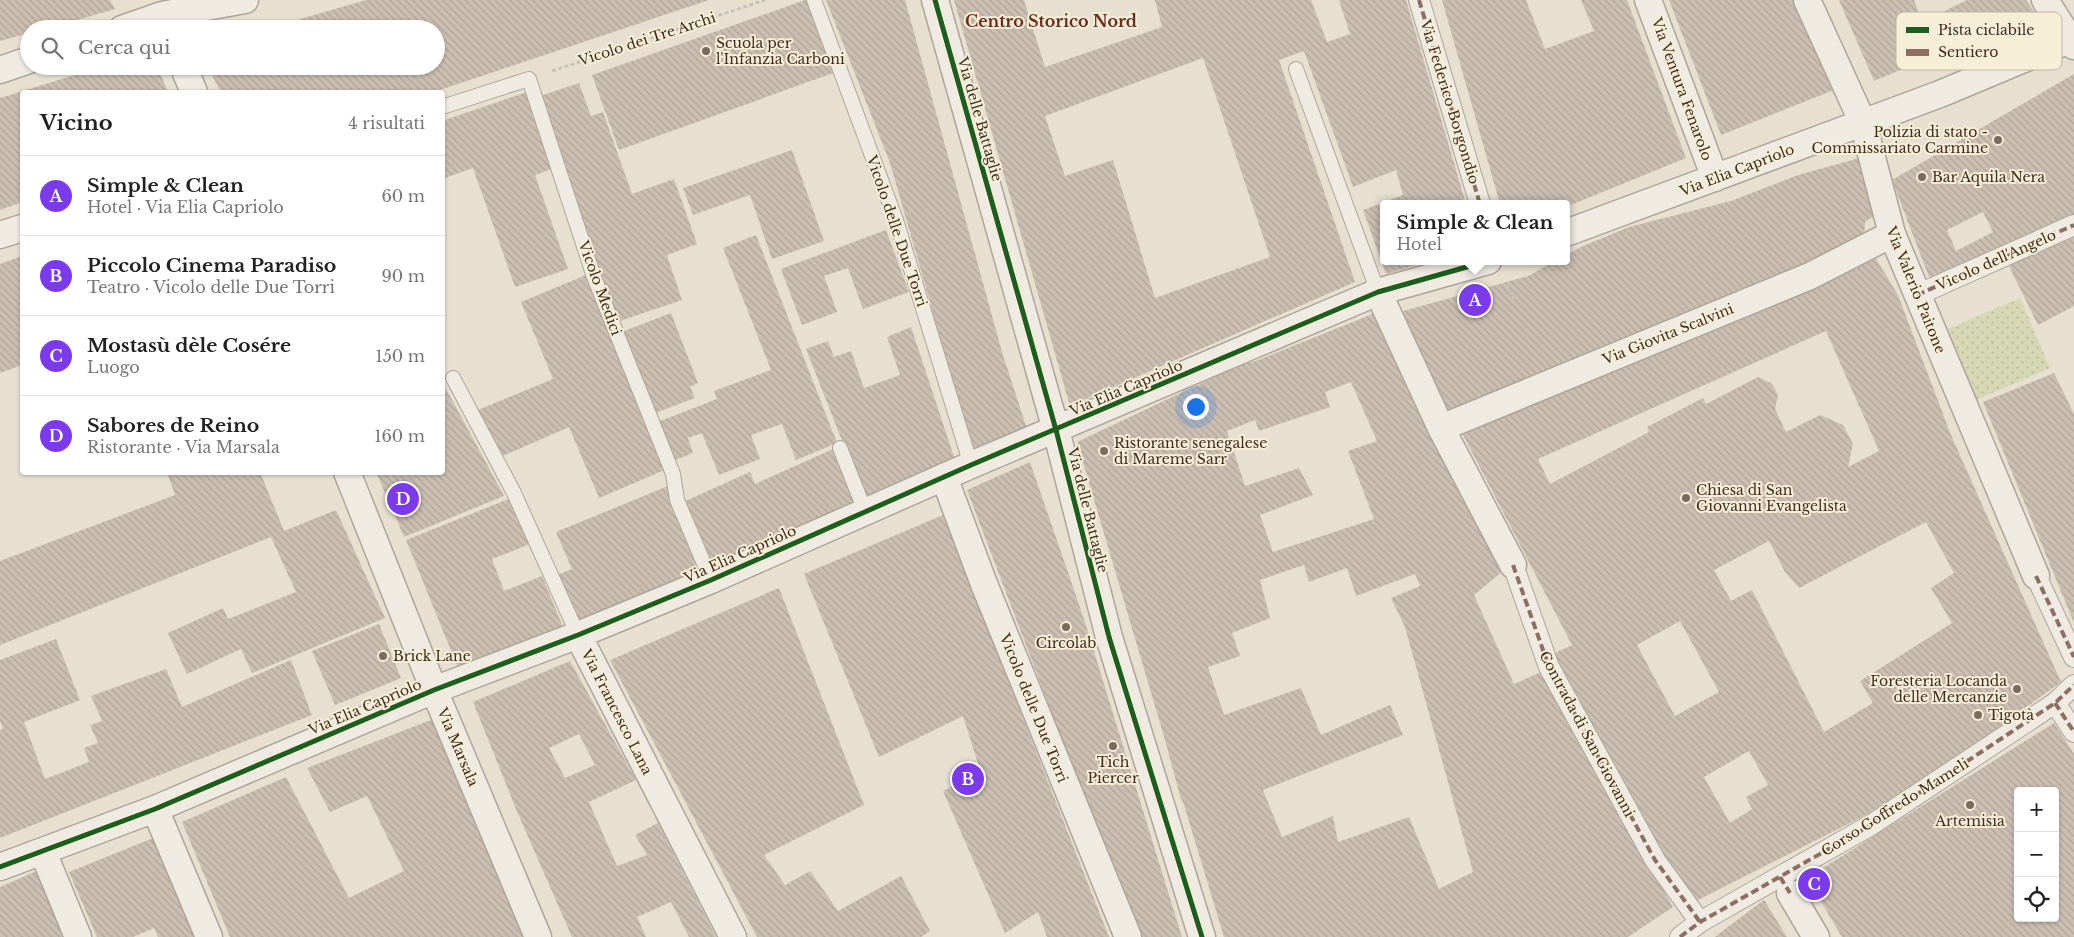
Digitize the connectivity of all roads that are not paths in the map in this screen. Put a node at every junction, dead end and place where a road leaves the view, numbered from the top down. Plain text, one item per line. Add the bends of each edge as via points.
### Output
1 (246, 0) edge
2 (814, 0) edge
3 (935, 0) edge
4 (1419, 0) edge
5 (1648, 0) edge
6 (1807, 0) edge
7 (2045, 0) edge
8 (2053, 12) edge
9 (161, 15) edge
10 (147, 20) edge
11 (2062, 25) edge
12 (2073, 41) edge
13 (20, 63) edge
14 (1296, 69) dead end
15 (0, 70) edge
16 (2000, 70) edge
17 (187, 75) edge
18 (193, 90) edge
19 (445, 106) edge
20 (1863, 123) junction
21 (1715, 178) junction
22 (1479, 200) edge
23 (2074, 225) edge
24 (20, 229) edge
25 (1570, 232) edge
26 (1892, 234) junction
27 (0, 236) edge
28 (1474, 265) edge
29 (1378, 292) junction
30 (1917, 295) junction
31 (453, 378) dead end
32 (1441, 428) junction
33 (1056, 430) junction
34 (840, 448) dead end
35 (971, 465) junction
36 (348, 475) edge
37 (944, 477) junction
38 (865, 511) junction
39 (1512, 565) joint
40 (2036, 576) joint
41 (711, 580) junction
42 (578, 635) junction
43 (2074, 657) edge
44 (2074, 685) edge
45 (434, 690) junction
46 (2055, 703) junction
47 (2074, 732) edge
48 (155, 809) junction
49 (43, 852) junction
50 (0, 867) edge
51 (1785, 885) junction
52 (1700, 922) junction
53 (78, 937) edge
54 (209, 937) edge
55 (538, 937) edge
56 (733, 937) edge
57 (1128, 937) edge
58 (1202, 937) edge
59 (1680, 937) edge
60 (1816, 937) edge

1 - 9 street
2 - 35 lane, Vicolo delle Due Torri via 896,220
3 - 33 street, Via delle Battaglie
4 - 22 street, Via Federico Borgondio
5 - 21 street, Via Ventura Fenarolo
6 - 20 street, Via Valerio Paitone
7 - 8 street
9 - 10 street
11 - 12 street
13 - 15 street
14 - 29 lane
16 - 20 street, Via Elia Capriolo
17 - 18 street
19 - 41 lane, Vicolo Medici via 529,78 594,277 673,474 677,500
20 - 21 street, Via Elia Capriolo
20 - 26 street, Via Valerio Paitone
21 - 25 street, Via Elia Capriolo
23 - 30 street, Vicolo dell'Angelo
24 - 27 street
26 - 30 street, Via Valerio Paitone
26 - 32 street, Via Giovita Scalvini via 1810,276
28 - 29 street, Via Elia Capriolo
29 - 32 street, Contrada di San Giovanni
29 - 33 street, Via Elia Capriolo
30 - 40 street, Via Valerio Paitone
31 - 42 lane, Via Francesco Lana via 514,492
32 - 39 street, Contrada di San Giovanni
33 - 35 street, Via Elia Capriolo
33 - 58 street, Via delle Battaglie via 1109,637
34 - 38 lane
35 - 37 street, Via Elia Capriolo
36 - 45 street, Via Marsala
37 - 38 street, Via Elia Capriolo
37 - 57 street, Vicolo delle Due Torri via 984,584
38 - 41 street, Via Elia Capriolo
39 - 52 street, Contrada di San Giovanni via 1549,667 1655,860
40 - 43 street
41 - 42 street, Via Elia Capriolo
42 - 45 street, Via Elia Capriolo
42 - 56 street, Via Francesco Lana
44 - 46 street, Corso Goffredo Mameli
45 - 48 street, Via Elia Capriolo
45 - 55 street, Via Marsala
46 - 47 street
46 - 51 street, Corso Goffredo Mameli
48 - 49 street, Via Elia Capriolo
48 - 54 street
49 - 50 street, Via Elia Capriolo
49 - 53 street
51 - 52 street, Corso Goffredo Mameli
51 - 60 street
52 - 59 street, Corso Goffredo Mameli

